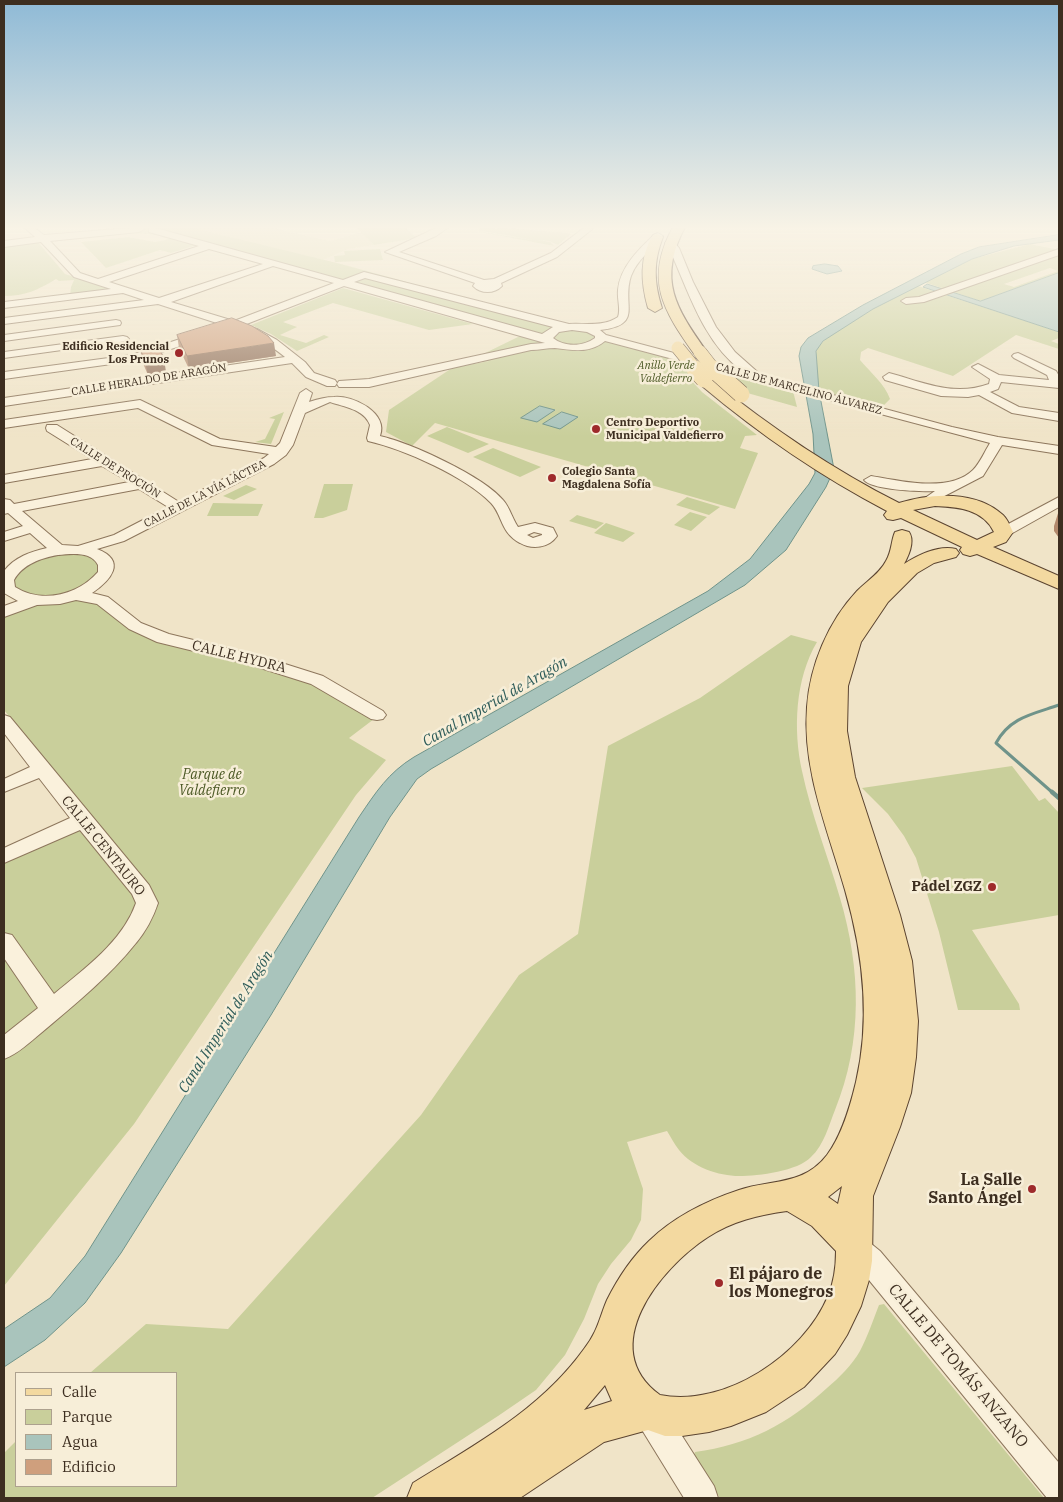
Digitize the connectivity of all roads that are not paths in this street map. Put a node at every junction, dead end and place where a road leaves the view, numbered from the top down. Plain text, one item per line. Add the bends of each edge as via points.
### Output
1 (41, 297) edge
2 (148, 297) edge
3 (173, 297) edge
4 (304, 297) edge
5 (392, 297) edge
6 (453, 297) edge
7 (623, 297) edge
8 (651, 297) edge
9 (668, 297) edge
10 (695, 297) edge
11 (929, 297) edge
12 (161, 301) junction
13 (906, 301) dead end
14 (4, 305) edge
15 (109, 308) junction
16 (658, 319) dead end
17 (4, 321) edge
18 (116, 323) junction
19 (234, 324) junction
20 (567, 327) junction
21 (584, 328) junction
22 (4, 338) edge
23 (123, 339) junction
24 (601, 339) junction
25 (550, 341) junction
26 (675, 345) dead end
27 (4, 355) edge
28 (1018, 356) dead end
29 (294, 359) junction
30 (978, 367) dead end
31 (139, 370) junction
32 (310, 375) junction
33 (4, 376) edge
34 (889, 377) dead end
35 (996, 378) junction
36 (762, 379) junction
37 (1058, 384) edge
38 (784, 385) joint
39 (306, 391) junction
40 (345, 391) junction
41 (982, 392) junction
42 (41, 396) junction
43 (330, 400) junction
44 (841, 400) joint
45 (4, 402) edge
46 (140, 404) joint
47 (300, 411) junction
48 (1056, 413) edge
49 (922, 421) junction
50 (49, 423) junction
51 (4, 424) edge
52 (782, 434) junction
53 (998, 442) junction
54 (1020, 443) junction
55 (284, 448) junction
56 (1059, 450) edge
57 (105, 461) junction
58 (4, 478) edge
59 (862, 480) junction
60 (142, 484) junction
61 (957, 485) junction
62 (1059, 501) edge
63 (914, 504) junction
64 (6, 507) edge
65 (178, 508) junction
66 (32, 528) junction
67 (526, 532) dead end
68 (902, 536) junction
69 (4, 537) edge
70 (119, 538) junction
71 (994, 544) junction
72 (58, 550) junction
73 (79, 550) junction
74 (952, 553) junction
75 (103, 559) junction
76 (1059, 568) edge
77 (97, 583) junction
78 (1059, 583) edge
79 (7, 587) edge
80 (74, 595) junction
81 (36, 600) junction
82 (102, 600) junction
83 (4, 610) edge
84 (377, 715) dead end
85 (5, 724) edge
86 (42, 769) junction
87 (4, 786) edge
88 (82, 820) junction
89 (4, 856) edge
90 (4, 940) edge
91 (52, 1009) junction
92 (4, 1049) edge
93 (789, 1196) junction
94 (854, 1245) junction
95 (612, 1341) junction
96 (648, 1411) junction
97 (1059, 1488) edge
98 (428, 1498) edge
99 (485, 1498) edge
100 (702, 1498) edge

1 - 14 street
2 - 12 street
3 - 12 street
4 - 19 street
5 - 25 street
6 - 20 street
7 - 21 street via 625,316 612,325
8 - 16 main road
9 - 52 main road, bridge via 679,323 712,367
10 - 36 street via 707,322 742,365
11 - 13 street
12 - 15 street
12 - 19 street
15 - 17 street
15 - 18 street
18 - 22 street
18 - 23 street
19 - 29 street via 264,336
19 - 31 street
20 - 21 street
20 - 25 street via 547,334
21 - 24 street via 598,332
23 - 27 street
23 - 31 street
24 - 25 street via 580,347
24 - 36 street, CALLE DE MARCELINO ÁLVAREZ via 619,340
25 - 40 street
26 - 52 main road, bridge via 707,383 744,414
28 - 37 street via 1052,373
29 - 31 street, CALLE HERALDO DE ARAGÓN
29 - 32 street
30 - 35 street
31 - 33 street
31 - 42 street, CALLE HERALDO DE ARAGÓN
32 - 39 street
32 - 40 street
34 - 41 street via 941,392
35 - 37 street
35 - 41 street via 994,386
36 - 38 street, CALLE DE MARCELINO ÁLVAREZ
38 - 44 street, CALLE DE MARCELINO ÁLVAREZ
39 - 40 street via 320,384
39 - 43 street via 311,399
39 - 47 street
40 - 43 street
40 - 67 street via 376,422 374,438 391,442 474,483 498,503 507,523
41 - 48 street via 1016,410
42 - 45 street, CALLE HERALDO DE ARAGÓN
42 - 50 street
43 - 47 street
44 - 49 street, CALLE DE MARCELINO ÁLVAREZ
46 - 50 street
46 - 55 street via 217,442
47 - 55 street
49 - 53 street, CALLE DE MARCELINO ÁLVAREZ
49 - 54 street, CALLE DE MARCELINO ÁLVAREZ
50 - 51 street
50 - 57 street, CALLE DE PROCIÓN
52 - 59 main road
53 - 54 street, CALLE DE MARCELINO ÁLVAREZ
53 - 61 street via 982,470
54 - 56 street, CALLE DE MARCELINO ÁLVAREZ
55 - 65 street, CALLE DE LA VÍA LÁCTEA via 263,465
57 - 58 street
57 - 60 street, CALLE DE PROCIÓN
59 - 61 street via 921,488
59 - 63 main road
60 - 64 street
60 - 65 street, CALLE DE PROCIÓN
61 - 63 street
62 - 71 street
63 - 68 main road via 892,520
63 - 71 main road
63 - 71 main road via 962,503 983,510 998,520
64 - 66 street
65 - 70 street, CALLE DE LA VÍA LÁCTEA
66 - 69 street
66 - 72 street
68 - 74 main road via 924,547
68 - 93 main road via 899,558 861,599 837,636 823,672 818,707 818,741 826,784 869,923 878,967 881,1012 878,1053 863,1114 839,1166 820,1185
70 - 73 street, CALLE DE LA VÍA LÁCTEA
70 - 75 street, CALLE DE LA VÍA LÁCTEA
71 - 74 main road
71 - 76 main road
71 - 78 main road
72 - 73 street
72 - 79 street via 23,561 8,575
73 - 75 street
74 - 94 main road via 930,557 908,569 870,609 841,665 835,698 838,761 892,937 902,1003 902,1051 898,1076 881,1135 858,1190
75 - 77 street via 106,573
77 - 80 street
77 - 82 street
79 - 81 street
79 - 83 street via 9,602
80 - 81 street
80 - 82 street, CALLE HYDRA
81 - 83 street
82 - 84 street, CALLE HYDRA via 148,633 292,671 317,680
85 - 86 street, CALLE CENTAURO
86 - 87 street
86 - 88 street, CALLE CENTAURO
88 - 89 street
88 - 91 street, CALLE CENTAURO via 141,890 147,910 107,959
90 - 91 street
91 - 92 street, CALLE CENTAURO
93 - 94 main road via 819,1210
93 - 95 main road via 729,1209 683,1234 660,1255 635,1286 624,1303
94 - 96 main road via 853,1272 838,1317 814,1352 798,1368 759,1394 727,1408 684,1417
94 - 97 street, CALLE DE TOMÁS ANZANO via 870,1260
95 - 96 main road via 613,1356 622,1381
95 - 98 main road via 596,1367 552,1414
96 - 99 main road via 596,1426
96 - 100 street

